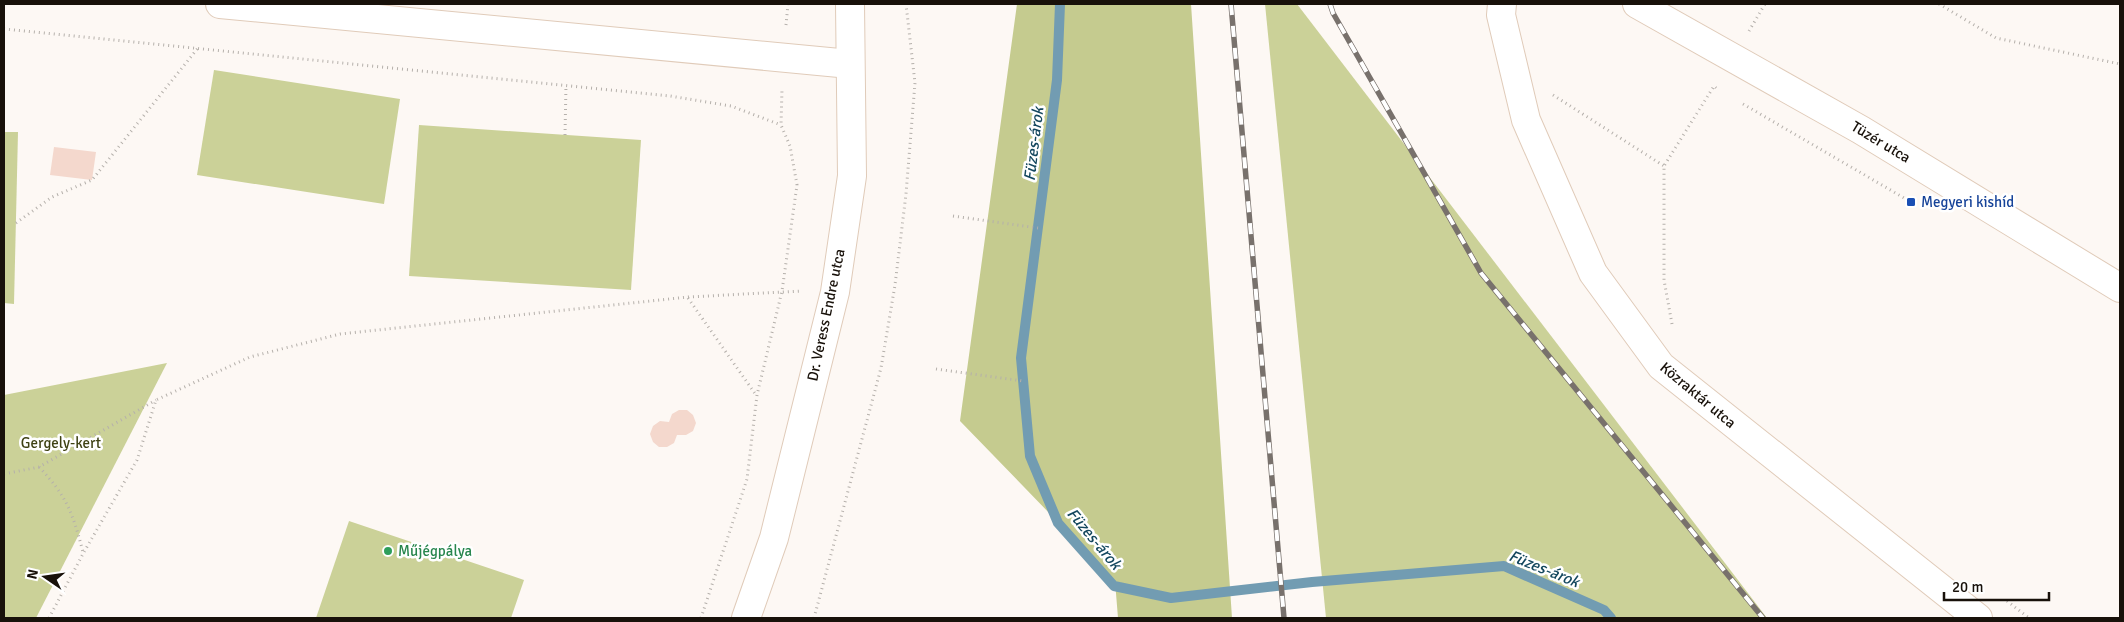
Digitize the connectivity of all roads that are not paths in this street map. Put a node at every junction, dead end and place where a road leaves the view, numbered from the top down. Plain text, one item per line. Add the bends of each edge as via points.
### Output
1 (220, 4) edge
2 (850, 4) edge
3 (1502, 4) edge
4 (1638, 5) edge
5 (256, 6) edge
6 (850, 64) junction
7 (2120, 288) edge
8 (746, 618) edge
9 (1978, 618) edge

1 - 5 street
2 - 6 street, Dr. Veress Endre utca
3 - 9 street, Közraktár utca via 1501,15 1526,120 1593,273 1661,366
4 - 7 street, Tüzér utca via 1861,130
5 - 6 street
6 - 8 street, Dr. Veress Endre utca via 852,176 835,292 774,538

